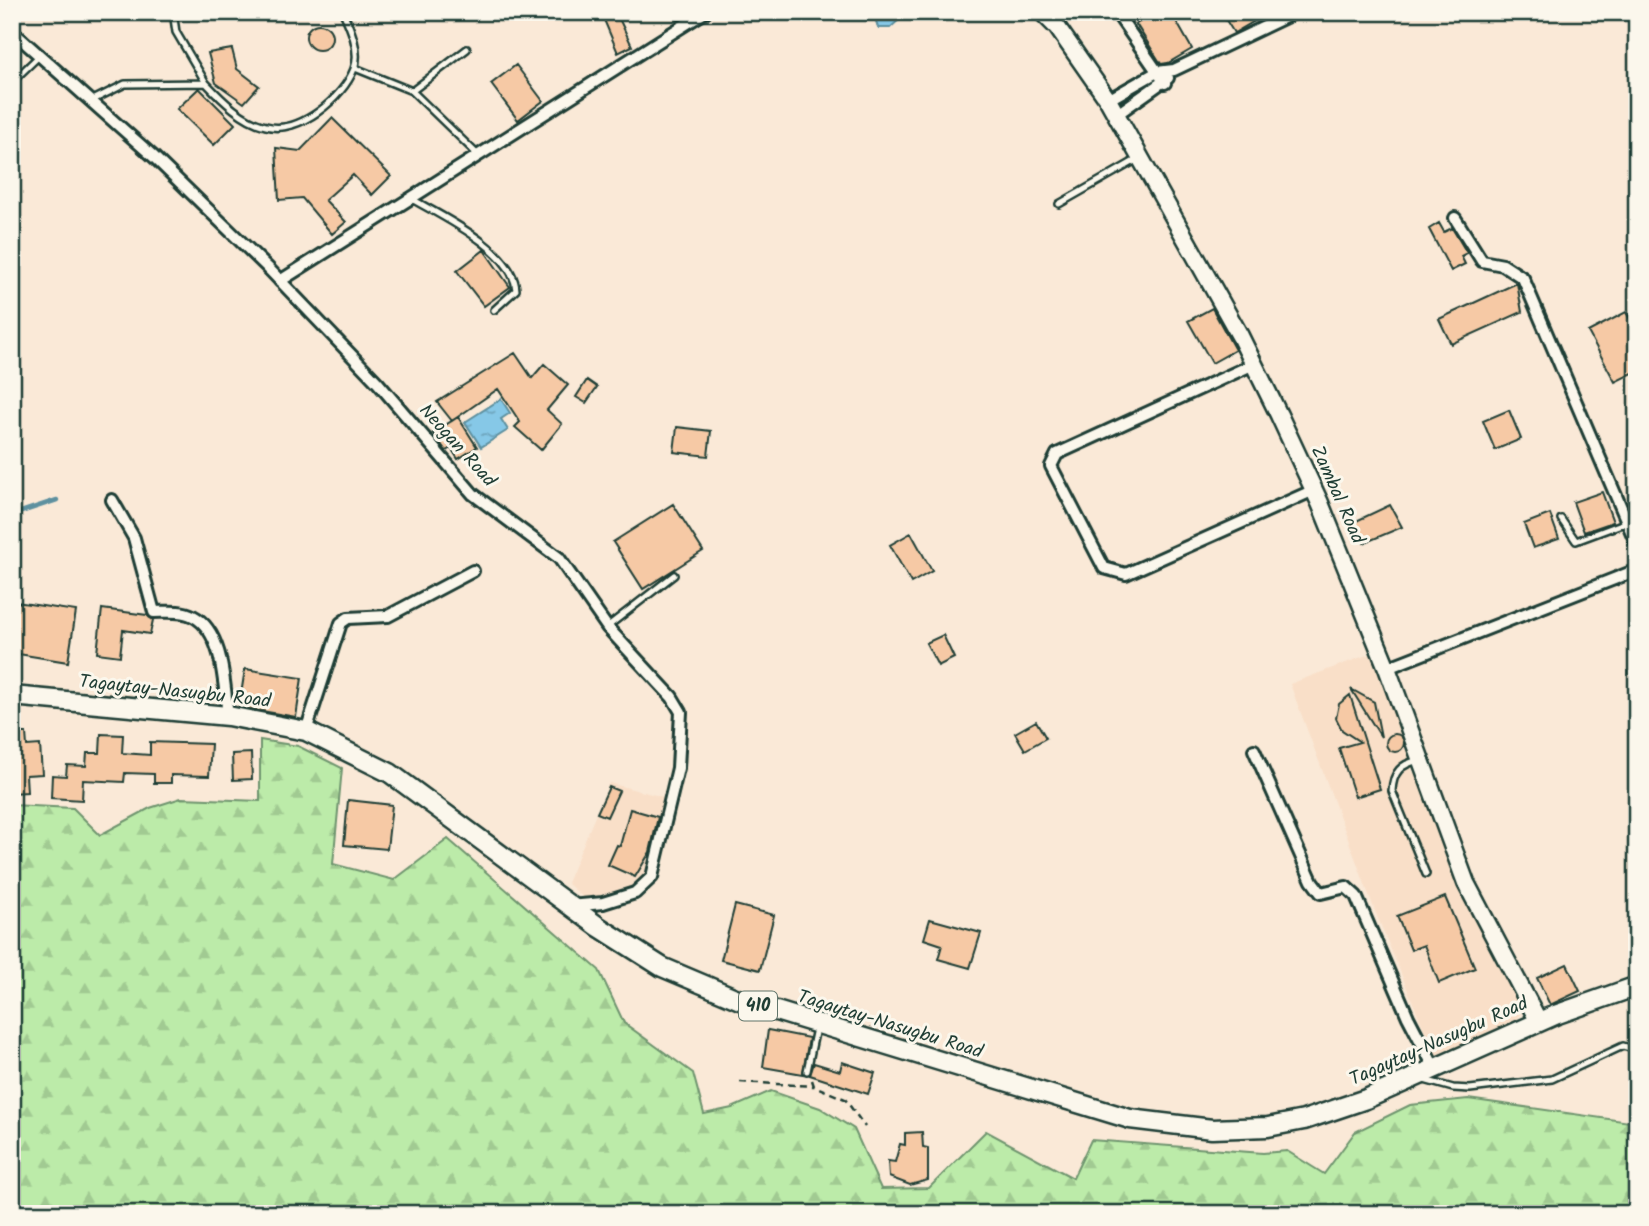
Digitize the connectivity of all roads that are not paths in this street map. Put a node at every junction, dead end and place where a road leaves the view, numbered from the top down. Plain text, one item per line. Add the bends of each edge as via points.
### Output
1 (173, 12) edge
2 (343, 12) edge
3 (705, 12) edge
4 (1042, 12) edge
5 (1116, 12) edge
6 (1296, 12) edge
7 (12, 31) edge
8 (467, 49) dead end
9 (39, 56) junction
10 (355, 68) junction
11 (1174, 69) junction
12 (1157, 72) junction
13 (12, 82) edge
14 (206, 83) junction
15 (1165, 83) junction
16 (412, 91) junction
17 (1108, 100) junction
18 (91, 101) junction
19 (1116, 115) junction
20 (478, 155) junction
21 (1139, 159) junction
22 (410, 198) junction
23 (1059, 204) dead end
24 (1455, 218) dead end
25 (281, 281) junction
26 (494, 310) dead end
27 (1254, 364) junction
28 (1314, 490) junction
29 (112, 500) dead end
30 (1561, 519) dead end
31 (1627, 522) junction
32 (1637, 545) edge
33 (1637, 570) edge
34 (473, 571) dead end
35 (674, 575) dead end
36 (607, 627) junction
37 (1387, 668) junction
38 (12, 696) edge
39 (228, 716) junction
40 (306, 732) junction
41 (1254, 750) dead end
42 (1422, 760) junction
43 (1426, 874) dead end
44 (570, 905) junction
45 (1637, 986) edge
46 (1539, 1022) junction
47 (816, 1025) junction
48 (1637, 1050) edge
49 (1434, 1068) junction
50 (807, 1071) road end
51 (1414, 1077) junction

1 - 14 lane via 176,32
2 - 10 lane via 353,33
3 - 20 street
4 - 17 street, Zambal Road
5 - 12 street
6 - 11 street
7 - 9 street, Neogan Road
8 - 16 lane
9 - 13 lane
9 - 18 street, Neogan Road
10 - 14 lane via 331,101 303,124 267,127 226,104
10 - 16 lane
11 - 12 street
11 - 15 street
12 - 15 street
12 - 17 street
14 - 18 lane via 125,84
15 - 19 street
16 - 20 lane
17 - 19 street, Zambal Road
18 - 25 street, Neogan Road
19 - 21 street, Zambal Road
20 - 22 street
21 - 23 lane
21 - 27 street, Zambal Road
22 - 25 street
22 - 26 lane via 478,239 513,275 516,290
24 - 31 street via 1482,261 1503,265 1523,278
25 - 36 street, Neogan Road via 473,494 559,558
27 - 28 street, Zambal Road
27 - 28 street via 1057,454 1051,466 1104,568 1126,574
28 - 37 street, Zambal Road
29 - 39 street via 134,538 154,612 192,615 220,652
30 - 31 lane via 1576,541
31 - 32 street
33 - 37 street
34 - 40 street via 388,616 348,618 341,623
35 - 36 lane
36 - 44 street, Neogan Road via 681,712 678,768 652,877 635,893 603,903
37 - 42 street, Zambal Road
38 - 39 main road, Tagaytay-Nasugbu Road / 410
39 - 40 main road, Tagaytay-Nasugbu Road / 410
40 - 44 main road, Tagaytay-Nasugbu Road / 410 via 390,773
41 - 49 street via 1312,881 1321,893 1346,887 1356,896
42 - 43 lane via 1401,767 1392,791
42 - 46 street, Zambal Road via 1466,883
44 - 47 main road, Tagaytay-Nasugbu Road / 410 via 662,967
45 - 46 main road, Tagaytay-Nasugbu Road / 410
46 - 49 main road, Tagaytay-Nasugbu Road / 410
47 - 50 lane
47 - 51 main road, Tagaytay-Nasugbu Road / 410 via 1130,1119 1194,1128 1268,1127 1304,1120
48 - 51 lane via 1623,1046 1552,1079 1453,1088
49 - 51 main road, Tagaytay-Nasugbu Road / 410

